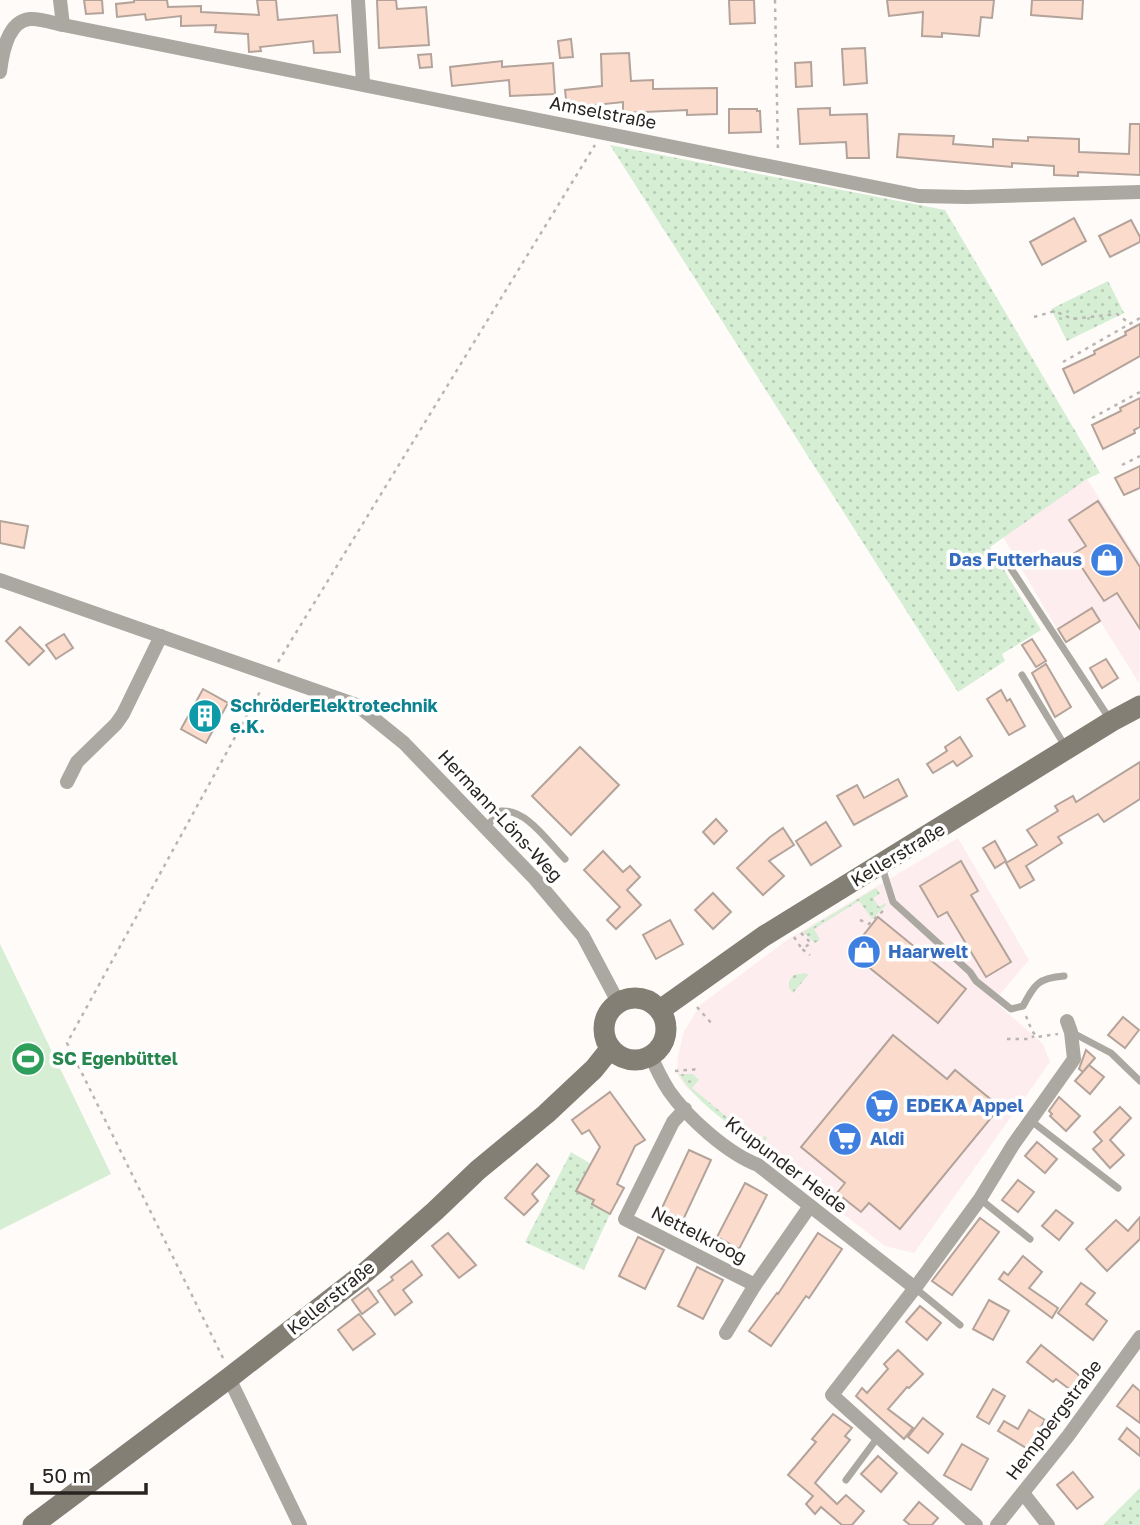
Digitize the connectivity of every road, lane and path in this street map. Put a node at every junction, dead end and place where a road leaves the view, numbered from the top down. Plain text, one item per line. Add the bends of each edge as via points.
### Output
1 (60, 0) edge
2 (358, 0) edge
3 (775, 0) edge
4 (63, 25) junction
5 (0, 72) edge
6 (363, 83) junction
7 (603, 133) junction
8 (779, 166) junction
9 (1140, 192) edge
10 (1034, 317) dead end
11 (1140, 317) edge
12 (1129, 323) junction
13 (1063, 362) dead end
14 (1140, 392) edge
15 (1092, 418) dead end
16 (1140, 456) edge
17 (1122, 465) dead end
18 (1006, 561) dead end
19 (0, 580) edge
20 (162, 636) junction
21 (270, 674) junction
22 (1022, 675) dead end
23 (1140, 706) edge
24 (1112, 722) junction
25 (1068, 750) junction
26 (67, 782) dead end
27 (485, 828) junction
28 (565, 859) dead end
29 (881, 865) junction
30 (893, 902) junction
31 (860, 920) dead end
32 (799, 931) dead end
33 (792, 935) dead end
34 (802, 948) junction
35 (810, 955) dead end
36 (1064, 976) dead end
37 (618, 1002) junction
38 (1023, 1006) junction
39 (697, 1007) dead end
40 (660, 1010) junction
41 (713, 1026) dead end
42 (1069, 1026) junction
43 (1034, 1035) junction
44 (1007, 1039) dead end
45 (610, 1049) junction
46 (651, 1056) junction
47 (700, 1069) dead end
48 (673, 1071) dead end
49 (1140, 1080) edge
50 (685, 1110) junction
51 (1030, 1119) junction
52 (1118, 1188) dead end
53 (980, 1199) junction
54 (810, 1206) junction
55 (1030, 1239) dead end
56 (755, 1286) junction
57 (915, 1288) junction
58 (960, 1325) dead end
59 (726, 1333) dead end
60 (1140, 1337) edge
61 (229, 1378) junction
62 (878, 1437) junction
63 (846, 1479) dead end
64 (1023, 1493) junction
65 (33, 1525) edge
66 (300, 1525) edge
67 (975, 1525) edge
68 (997, 1525) edge
69 (1048, 1525) edge

1 - 4 street
2 - 6 street
3 - 8 path
4 - 5 street, Amselstraße via 29,19 15,25 3,49
4 - 6 street, Amselstraße
6 - 7 street, Amselstraße
7 - 8 street, Amselstraße
7 - 21 path
8 - 9 street, Amselstraße via 940,198
10 - 12 path via 1055,311 1072,319 1117,314
11 - 12 path
12 - 13 path
14 - 15 path
16 - 17 path
18 - 24 lane
19 - 20 street, Hermann-Löns-Weg
20 - 21 street, Hermann-Löns-Weg
20 - 26 street via 123,714 77,762
21 - 27 street, Hermann-Löns-Weg via 357,705 404,743
21 - 61 path via 67,1043
22 - 25 lane
23 - 24 main road, Kellerstraße
24 - 25 main road, Kellerstraße
25 - 29 main road, Kellerstraße
27 - 28 lane via 501,811 512,810
27 - 37 street, Hermann-Löns-Weg via 583,936
29 - 30 lane
29 - 40 main road, Kellerstraße via 764,936
30 - 31 path via 869,924
30 - 38 lane via 1011,1009
32 - 34 path via 811,943
33 - 34 path
34 - 35 path
36 - 38 lane via 1036,984
37 - 40 main road via 641,998
37 - 45 main road via 610,1009 603,1029
38 - 43 path
39 - 41 path
40 - 46 main road via 665,1035
42 - 43 path via 1042,1037
42 - 49 lane via 1111,1053
42 - 51 street via 1074,1059
43 - 44 path
45 - 46 main road via 629,1060
45 - 61 main road, Kellerstraße via 546,1114 367,1271
46 - 50 street, Krupunder Heide via 670,1093
47 - 48 path
50 - 54 street, Krupunder Heide via 740,1158 758,1165
50 - 56 street, Nettelkroog via 673,1122 625,1219
51 - 52 lane
51 - 53 street
53 - 55 lane
53 - 57 street
54 - 56 street, Nettelkroog
54 - 57 street, Krupunder Heide
56 - 59 street, Nettelkroog
57 - 58 lane, Krupunder Heide
57 - 62 street via 832,1395
60 - 64 street, Hempbergstraße
61 - 65 main road, Kellerstraße
61 - 66 street
62 - 63 lane
62 - 67 street
64 - 68 street, Hempbergstraße
64 - 69 street

